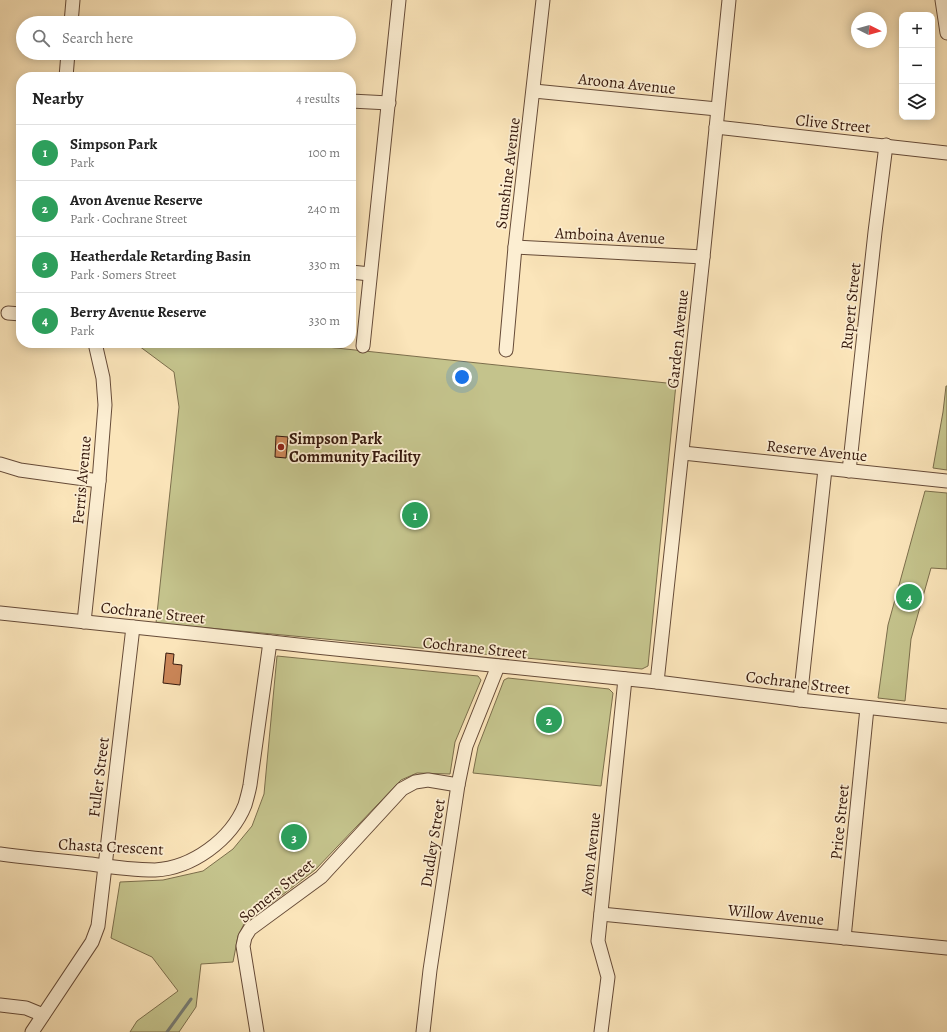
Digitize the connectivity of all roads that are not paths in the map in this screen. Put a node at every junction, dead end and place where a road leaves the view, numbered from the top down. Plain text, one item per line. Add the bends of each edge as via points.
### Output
1 (73, 0) edge
2 (400, 0) edge
3 (543, 0) edge
4 (729, 0) edge
5 (942, 0) edge
6 (72, 16) edge
7 (947, 33) edge
8 (67, 60) edge
9 (66, 72) edge
10 (534, 91) junction
11 (356, 101) edge
12 (389, 103) junction
13 (717, 109) junction
14 (716, 127) junction
15 (886, 145) junction
16 (947, 153) edge
17 (515, 247) junction
18 (703, 257) junction
19 (356, 273) edge
20 (370, 274) junction
21 (363, 346) dead end
22 (96, 348) edge
23 (506, 350) dead end
24 (682, 453) junction
25 (0, 464) edge
26 (825, 469) junction
27 (850, 471) junction
28 (99, 481) junction
29 (947, 481) edge
30 (0, 616) edge
31 (84, 622) junction
32 (133, 627) junction
33 (270, 642) junction
34 (498, 666) junction
35 (625, 679) junction
36 (657, 682) junction
37 (800, 700) junction
38 (867, 708) junction
39 (947, 716) edge
40 (458, 785) junction
41 (0, 854) edge
42 (105, 866) junction
43 (601, 914) junction
44 (844, 938) junction
45 (947, 948) edge
46 (0, 1005) edge
47 (43, 1015) junction
48 (32, 1032) edge
49 (257, 1032) edge
50 (423, 1032) edge
51 (601, 1032) edge

1 - 6 street
2 - 12 street
3 - 10 street, Sunshine Avenue
4 - 13 street, Garden Avenue
5 - 7 street
8 - 9 street
10 - 13 street, Aroona Avenue
10 - 17 street, Sunshine Avenue
11 - 12 street
12 - 20 street
13 - 14 street, Garden Avenue
14 - 15 street, Clive Street
14 - 18 street, Garden Avenue
15 - 16 street, Clive Street
15 - 27 street, Rupert Street
17 - 18 street, Amboina Avenue
17 - 23 street, Sunshine Avenue
18 - 24 street, Garden Avenue
19 - 20 street
20 - 21 street
22 - 28 street, Ferris Avenue via 103,378 105,405
24 - 26 street, Reserve Avenue
24 - 36 street, Garden Avenue
25 - 28 street via 20,470
26 - 27 street, Reserve Avenue
26 - 37 street
27 - 29 street, Reserve Avenue
28 - 31 street, Ferris Avenue
30 - 31 street, Cochrane Street
31 - 32 street, Cochrane Street
32 - 33 street, Cochrane Street
32 - 42 street, Fuller Street
33 - 34 street, Cochrane Street
33 - 42 street, Chasta Crescent via 250,784 244,806 233,826 216,844 197,858 176,866 155,870
34 - 35 street, Cochrane Street
34 - 40 street, Dudley Street via 466,746
35 - 36 street, Cochrane Street
35 - 43 street, Avon Avenue
36 - 37 street, Cochrane Street
37 - 38 street, Cochrane Street
38 - 39 street, Cochrane Street
38 - 44 street, Price Street
40 - 49 street, Somers Street via 428,780 415,782 402,789 321,877 250,930 243,946
40 - 50 street, Dudley Street
41 - 42 street, Chasta Crescent
42 - 47 street, Fuller Street via 98,926 92,942
43 - 44 street, Willow Avenue
43 - 51 street, Avon Avenue via 598,941 608,977
44 - 45 street, Willow Avenue
46 - 47 street via 26,1008
47 - 48 street, Fuller Street

